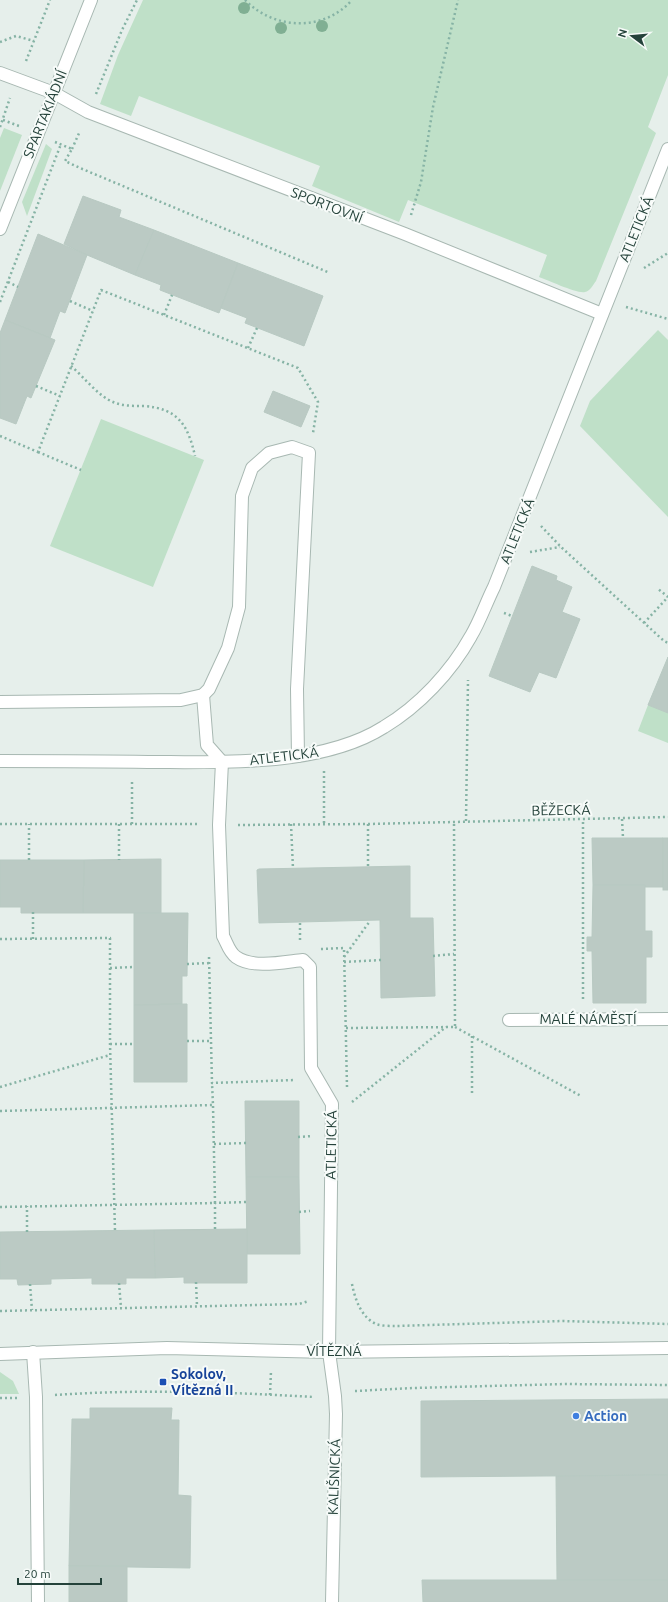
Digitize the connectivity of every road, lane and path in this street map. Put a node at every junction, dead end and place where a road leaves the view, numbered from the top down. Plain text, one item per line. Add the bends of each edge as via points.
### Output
1 (50, 0) edge
2 (91, 0) edge
3 (137, 0) edge
4 (245, 0) edge
5 (352, 0) edge
6 (458, 0) edge
7 (34, 41) junction
8 (0, 42) edge
9 (0, 72) edge
10 (19, 79) junction
11 (54, 92) junction
12 (88, 112) junction
13 (3, 120) junction
14 (0, 127) edge
15 (37, 134) junction
16 (60, 144) junction
17 (72, 149) junction
18 (668, 149) edge
19 (0, 229) edge
20 (405, 234) junction
21 (330, 273) dead end
22 (8, 282) junction
23 (18, 286) dead end
24 (172, 294) dead end
25 (70, 301) dead end
26 (0, 302) edge
27 (620, 305) dead end
28 (93, 310) junction
29 (602, 314) junction
30 (164, 315) junction
31 (668, 319) edge
32 (257, 328) dead end
33 (248, 348) junction
34 (71, 366) junction
35 (36, 386) dead end
36 (60, 396) junction
37 (0, 436) edge
38 (38, 452) junction
39 (309, 453) junction
40 (195, 456) dead end
41 (81, 470) dead end
42 (540, 525) dead end
43 (561, 547) junction
44 (527, 552) dead end
45 (657, 588) dead end
46 (644, 623) junction
47 (668, 643) edge
48 (468, 673) dead end
49 (203, 695) junction
50 (0, 702) edge
51 (324, 751) junction
52 (298, 756) junction
53 (0, 761) edge
54 (222, 762) junction
55 (132, 778) dead end
56 (668, 817) edge
57 (583, 819) junction
58 (622, 819) junction
59 (466, 821) junction
60 (454, 822) junction
61 (0, 824) edge
62 (30, 824) junction
63 (119, 824) junction
64 (132, 824) junction
65 (291, 824) junction
66 (324, 824) junction
67 (368, 824) junction
68 (219, 825) junction
69 (623, 838) dead end
70 (29, 860) dead end
71 (119, 860) dead end
72 (368, 868) dead end
73 (293, 869) dead end
74 (32, 912) dead end
75 (370, 920) dead end
76 (300, 922) dead end
77 (0, 939) edge
78 (33, 939) junction
79 (300, 943) dead end
80 (583, 945) junction
81 (587, 945) dead end
82 (454, 954) junction
83 (209, 956) dead end
84 (433, 956) dead end
85 (344, 957) dead end
86 (381, 960) dead end
87 (344, 962) dead end
88 (210, 963) junction
89 (187, 964) dead end
90 (134, 967) dead end
91 (110, 968) junction
92 (583, 1019) junction
93 (668, 1019) edge
94 (509, 1020) dead end
95 (446, 1027) junction
96 (455, 1027) junction
97 (346, 1028) dead end
98 (472, 1036) junction
99 (212, 1040) junction
100 (187, 1042) dead end
101 (110, 1044) junction
102 (134, 1044) dead end
103 (110, 1055) junction
104 (296, 1080) dead end
105 (212, 1083) junction
106 (0, 1087) edge
107 (472, 1093) dead end
108 (581, 1096) dead end
109 (212, 1106) junction
110 (347, 1106) dead end
111 (112, 1109) junction
112 (0, 1111) edge
113 (246, 1142) dead end
114 (214, 1144) junction
115 (246, 1202) dead end
116 (215, 1203) junction
117 (114, 1205) junction
118 (27, 1206) junction
119 (0, 1207) edge
120 (215, 1229) dead end
121 (115, 1230) dead end
122 (27, 1232) dead end
123 (351, 1278) dead end
124 (196, 1282) dead end
125 (119, 1283) dead end
126 (30, 1284) dead end
127 (314, 1300) dead end
128 (197, 1306) junction
129 (121, 1308) junction
130 (32, 1310) junction
131 (0, 1311) edge
132 (668, 1324) edge
133 (668, 1348) edge
134 (33, 1352) junction
135 (329, 1352) junction
136 (0, 1354) edge
137 (668, 1385) edge
138 (335, 1396) junction
139 (36, 1397) junction
140 (0, 1398) edge
141 (38, 1602) edge
142 (332, 1602) edge

1 - 7 path
2 - 11 street, SPARTAKIÁDNÍ
3 - 12 path
4 - 5 path via 252,8 267,17 300,24 317,22 333,16
6 - 20 path via 433,107 421,182
7 - 8 path via 16,36
7 - 10 path
9 - 10 street, SPORTOVNÍ
10 - 11 street, SPORTOVNÍ
10 - 13 path via 10,96
11 - 12 street, SPORTOVNÍ
11 - 15 street, SPARTAKIÁDNÍ
12 - 17 path
12 - 20 street, SPORTOVNÍ
13 - 14 path
13 - 15 path
15 - 16 path
15 - 19 street, SPARTAKIÁDNÍ
16 - 17 path
16 - 22 path
17 - 21 path via 65,161
18 - 29 street, ATLETICKÁ
20 - 29 street, SPORTOVNÍ
22 - 23 path
22 - 26 path
24 - 30 path
25 - 28 path
27 - 31 path
28 - 30 path via 101,290
28 - 34 path
29 - 51 street, ATLETICKÁ via 494,587 471,636 456,660 438,683 384,728 343,747
30 - 33 path
32 - 33 path
33 - 39 path via 298,368 318,402
34 - 36 path
34 - 40 path via 113,402 156,407 167,410 179,418 187,431
35 - 36 path
36 - 38 path
37 - 38 path
38 - 41 path
39 - 49 street via 292,447 269,453 252,468 242,496 238,607 228,648 209,689
39 - 52 street via 296,689
42 - 43 path
43 - 44 path
43 - 46 path
45 - 46 path via 668,597
46 - 47 path
48 - 59 path
49 - 50 street via 181,700
49 - 54 street via 207,745
51 - 52 street, ATLETICKÁ
51 - 66 path
52 - 54 street, ATLETICKÁ
53 - 54 street, ATLETICKÁ
54 - 68 street, ATLETICKÁ
55 - 64 path
56 - 58 path, BĚŽECKÁ
57 - 58 path, BĚŽECKÁ
57 - 59 path, BĚŽECKÁ
57 - 80 path
58 - 69 path
59 - 60 path, BĚŽECKÁ
60 - 67 path
60 - 82 path
61 - 62 path
62 - 63 path
62 - 70 path
63 - 64 path
63 - 71 path
64 - 68 path
65 - 66 path
65 - 68 path
65 - 73 path
66 - 67 path
67 - 72 path
68 - 135 street, ATLETICKÁ via 223,936 229,949 236,957 254,964 304,960 310,966 311,1068 332,1104
74 - 78 path
75 - 85 path
76 - 79 path
77 - 78 path
78 - 91 path via 110,938
80 - 81 path
80 - 92 path
82 - 84 path
82 - 96 path
83 - 88 path
86 - 87 path
88 - 89 path
88 - 99 path
90 - 91 path
91 - 101 path
92 - 93 street, MALÉ NÁMĚSTÍ
92 - 94 street, MALÉ NÁMĚSTÍ
95 - 96 path
95 - 97 path
95 - 110 path
96 - 98 path
98 - 107 path
98 - 108 path
99 - 100 path
99 - 105 path
101 - 102 path
101 - 103 path
103 - 106 path
103 - 111 path
104 - 105 path
105 - 109 path
109 - 111 path
109 - 114 path
111 - 112 path
111 - 117 path
113 - 114 path
114 - 116 path
115 - 116 path
116 - 117 path
116 - 120 path
117 - 118 path
117 - 121 path
118 - 119 path
118 - 122 path
123 - 132 path via 355,1299 363,1313 376,1324 396,1326 563,1321
124 - 128 path
125 - 129 path
126 - 130 path
127 - 128 path via 299,1304
128 - 129 path
129 - 130 path
130 - 131 path
133 - 135 street, VÍTĚZNÁ
134 - 135 street, VÍTĚZNÁ via 167,1348
134 - 136 street, VÍTĚZNÁ
134 - 139 street
135 - 138 street, KALIŠNICKÁ
137 - 138 path via 566,1384 413,1388 357,1391
138 - 139 path via 100,1392
138 - 142 street, KALIŠNICKÁ
139 - 140 path
139 - 141 street

